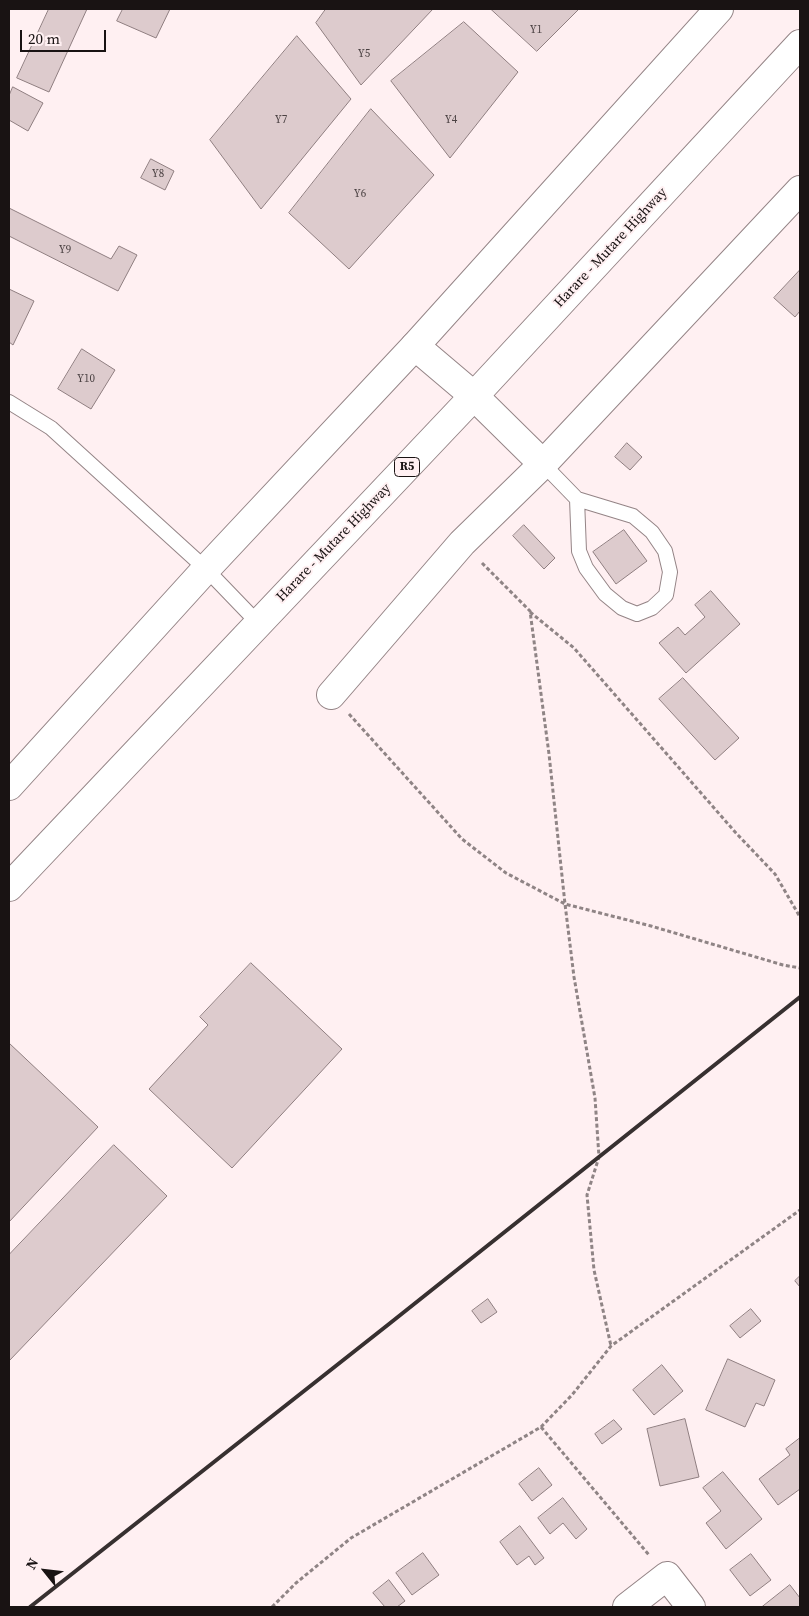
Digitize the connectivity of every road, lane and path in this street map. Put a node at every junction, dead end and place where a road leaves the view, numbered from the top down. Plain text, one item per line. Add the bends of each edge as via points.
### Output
1 (719, 9) edge
2 (800, 44) edge
3 (800, 190) edge
4 (415, 346) junction
5 (474, 396) junction
6 (9, 402) edge
7 (544, 464) junction
8 (577, 499) junction
9 (462, 542) junction
10 (206, 569) junction
11 (530, 611) junction
12 (258, 623) junction
13 (331, 694) joint
14 (9, 786) edge
15 (9, 887) edge
16 (565, 904) junction
17 (800, 917) edge
18 (800, 968) edge
19 (800, 1210) edge
20 (611, 1346) junction
21 (541, 1427) junction
22 (667, 1576) junction
23 (272, 1607) edge
24 (627, 1607) edge
25 (691, 1607) edge

1 - 4 main road
2 - 5 main road, Harare - Mutare Highway / R5
3 - 7 main road
4 - 5 main road
4 - 10 main road
5 - 7 main road
5 - 12 main road, Harare - Mutare Highway / R5
6 - 10 lane via 50,428
7 - 8 lane
7 - 9 main road
8 - 8 lane via 578,551 586,568 605,594 622,608 637,614 652,608 666,595 670,572 666,551 652,532 632,516
9 - 11 path
9 - 13 main road
10 - 12 lane
10 - 14 main road
11 - 16 path
11 - 17 path via 574,648 775,874
12 - 15 main road, Harare - Mutare Highway / R5
13 - 16 path via 462,839 506,873
16 - 18 path
16 - 20 path via 595,1098 599,1157 587,1195 594,1270
19 - 20 path
20 - 21 path via 572,1395
21 - 22 path
21 - 23 path via 352,1538
22 - 24 main road
22 - 25 main road

